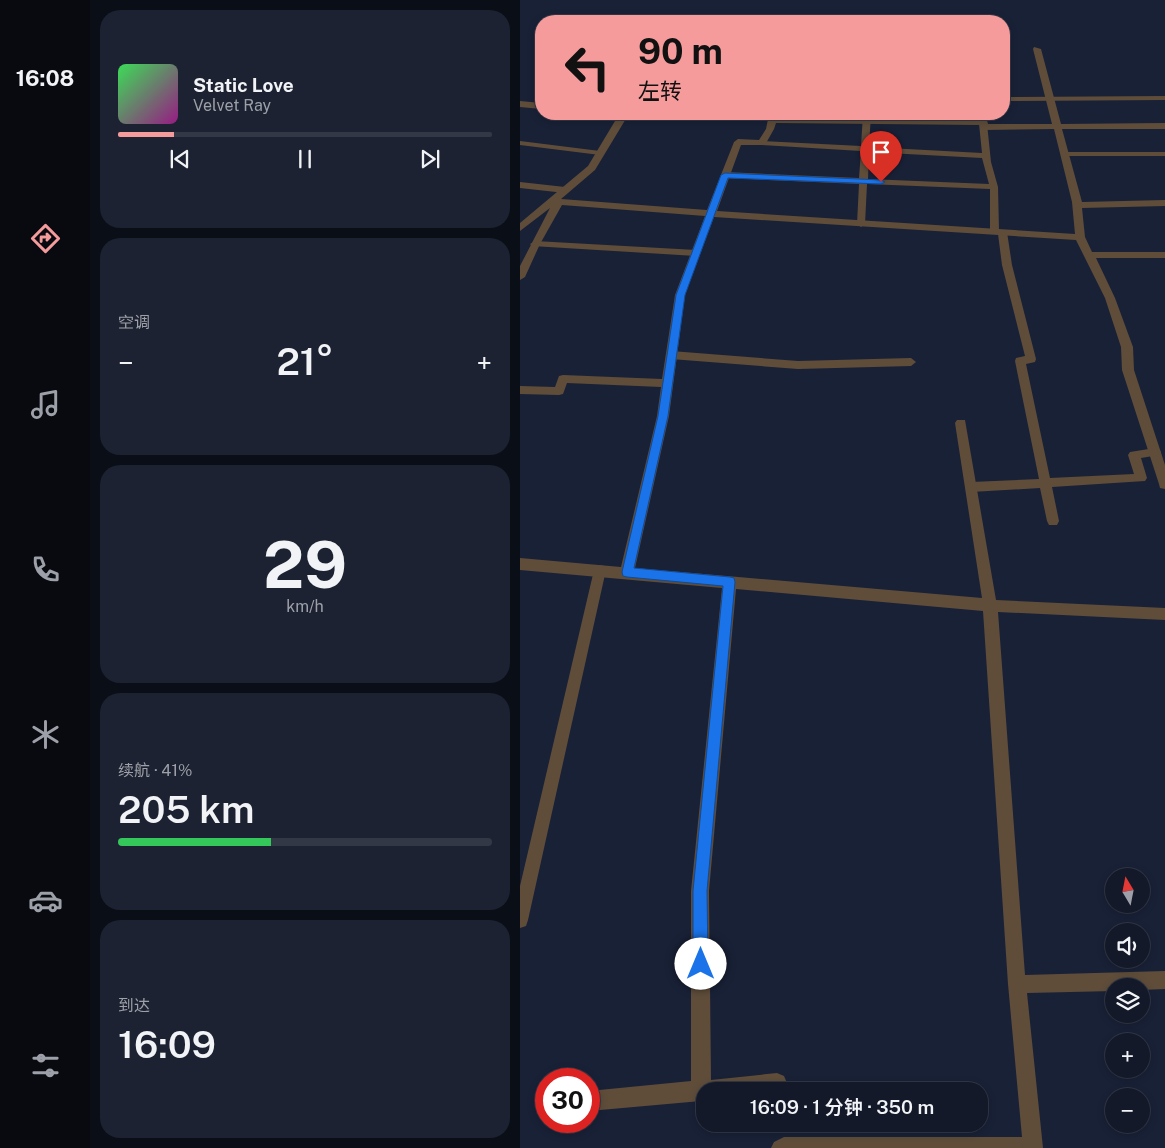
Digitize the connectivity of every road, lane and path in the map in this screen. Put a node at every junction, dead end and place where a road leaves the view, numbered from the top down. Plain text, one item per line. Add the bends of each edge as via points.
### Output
1 (1037, 50) dead end
2 (1165, 98) edge
3 (1010, 99) edge
4 (1051, 99) junction
5 (520, 104) edge
6 (535, 105) edge
7 (619, 120) edge
8 (772, 120) edge
9 (866, 120) edge
10 (944, 120) edge
11 (983, 121) edge
12 (1058, 126) junction
13 (1165, 126) edge
14 (520, 143) edge
15 (762, 143) junction
16 (865, 150) junction
17 (600, 153) junction
18 (1065, 154) junction
19 (1165, 154) edge
20 (986, 156) junction
21 (725, 175) junction
22 (863, 181) junction
23 (520, 185) edge
24 (994, 187) junction
25 (565, 190) junction
26 (556, 201) junction
27 (1165, 203) edge
28 (1077, 205) junction
29 (711, 213) junction
30 (861, 224) junction
31 (520, 228) edge
32 (998, 232) junction
33 (1080, 237) junction
34 (535, 244) junction
35 (696, 253) junction
36 (1089, 255) junction
37 (1165, 255) edge
38 (520, 277) edge
39 (671, 356) junction
40 (911, 362) dead end
41 (667, 383) junction
42 (520, 390) edge
43 (961, 423) dead end
44 (1155, 452) junction
45 (1045, 483) junction
46 (1165, 484) edge
47 (971, 487) junction
48 (1053, 521) dead end
49 (520, 564) edge
50 (600, 570) junction
51 (627, 572) junction
52 (730, 582) junction
53 (990, 606) junction
54 (1165, 614) edge
55 (520, 920) edge
56 (1165, 980) edge
57 (1017, 984) junction
58 (702, 1082) edge
59 (696, 1092) edge
60 (600, 1100) edge
61 (1033, 1147) edge
62 (780, 1148) edge

1 - 4 street
2 - 4 lane
3 - 4 lane
4 - 12 street
5 - 6 street
7 - 17 street
8 - 15 street
9 - 16 lane
10 - 11 street
11 - 12 street
11 - 20 lane
12 - 13 street
12 - 18 street
14 - 17 lane
15 - 16 lane
15 - 21 street via 738,142
16 - 20 lane
16 - 22 lane
17 - 25 street via 592,168
18 - 19 lane
18 - 28 street
20 - 24 lane
21 - 22 lane
21 - 29 street
22 - 24 lane
22 - 30 lane
23 - 25 lane
24 - 32 lane
25 - 26 street
26 - 29 street
26 - 31 street
26 - 34 street
27 - 28 street
28 - 33 street
29 - 30 street
29 - 35 street
30 - 32 street
32 - 33 street
32 - 45 lane via 1031,359 1020,361
33 - 36 street
34 - 35 lane
34 - 38 street
35 - 39 street via 680,295
36 - 37 street
36 - 44 street via 1110,298 1127,347 1128,370
39 - 40 lane via 798,365
39 - 41 street
41 - 42 street via 563,379 558,391
41 - 51 street via 663,416
43 - 47 street
44 - 45 lane via 1134,455 1140,478
44 - 46 street
45 - 47 lane
45 - 48 lane
47 - 53 street
49 - 50 street
50 - 51 street
50 - 55 lane
51 - 52 street
52 - 53 street
52 - 58 street via 700,891
53 - 54 street
53 - 57 street
56 - 57 street
57 - 61 street
59 - 60 street
61 - 62 lane

